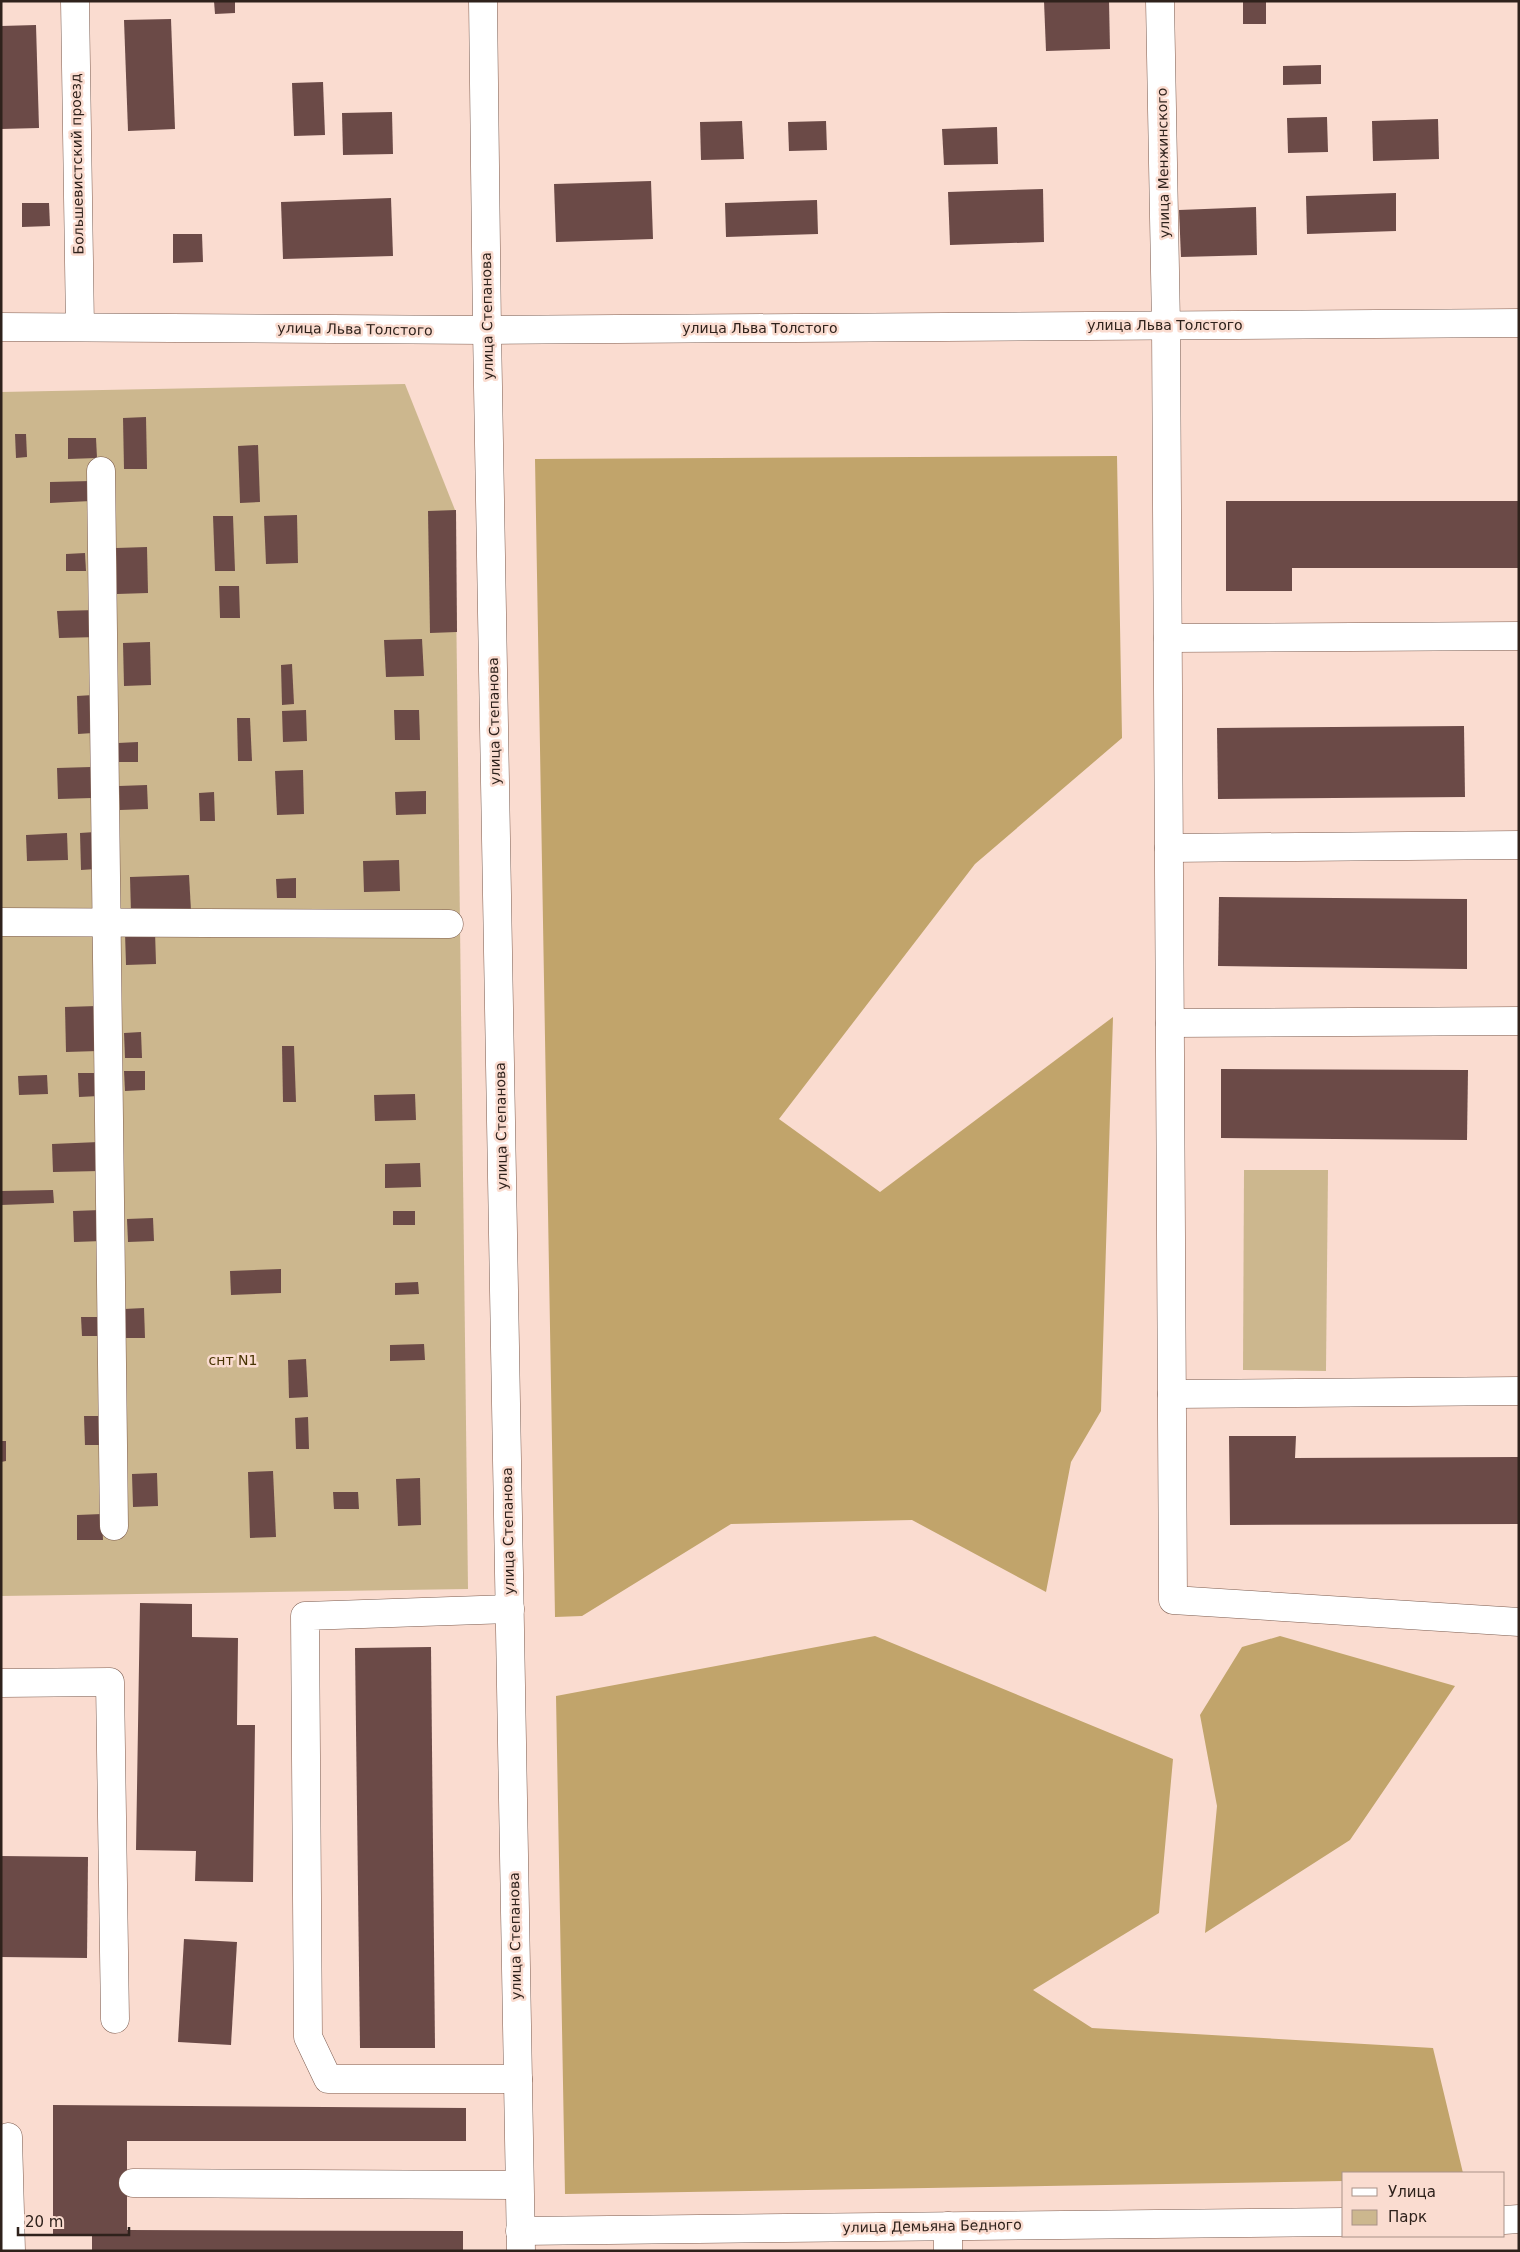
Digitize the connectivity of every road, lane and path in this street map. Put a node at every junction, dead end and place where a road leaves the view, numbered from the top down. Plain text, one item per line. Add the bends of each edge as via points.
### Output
1 (75, 1) edge
2 (484, 1) edge
3 (1160, 1) edge
4 (1519, 323) edge
5 (1166, 325) junction
6 (80, 327) junction
7 (1, 328) edge
8 (487, 330) junction
9 (100, 471) dead end
10 (1519, 636) edge
11 (1168, 638) junction
12 (1519, 845) edge
13 (1169, 848) junction
14 (106, 921) junction
15 (1, 922) edge
16 (449, 924) dead end
17 (1519, 1021) edge
18 (1170, 1023) junction
19 (1519, 1391) edge
20 (1172, 1394) junction
21 (114, 1526) dead end
22 (510, 1608) junction
23 (1519, 1622) edge
24 (1, 1684) edge
25 (116, 2019) dead end
26 (518, 2079) junction
27 (8, 2137) dead end
28 (133, 2183) dead end
29 (519, 2185) junction
30 (1505, 2220) edge
31 (1519, 2220) edge
32 (1342, 2222) edge
33 (948, 2238) edge
34 (521, 2241) edge
35 (11, 2251) edge

1 - 6 street, Большевистский проезд
2 - 8 street, улица Степанова
3 - 5 street, улица Менжинского
4 - 5 street, улица Льва Толстого
5 - 8 street, улица Льва Толстого
5 - 11 street, улица Менжинского
6 - 7 street, улица Льва Толстого
6 - 8 street, улица Льва Толстого
8 - 22 street, улица Степанова
9 - 14 street
10 - 11 street
11 - 13 street, улица Менжинского
12 - 13 street
13 - 18 street, улица Менжинского
14 - 15 street
14 - 16 street
14 - 21 street
17 - 18 street
18 - 20 street, улица Менжинского
19 - 20 street
20 - 23 street, улица Менжинского via 1173,1600
22 - 26 street, улица Степанова
22 - 26 street via 305,1616 308,2037 328,2078
24 - 25 street via 110,1682
26 - 29 street, улица Степанова
27 - 35 street
28 - 29 street
29 - 34 street, улица Степанова
30 - 31 street
32 - 33 street, улица Демьяна Бедного
33 - 34 street, улица Демьяна Бедного

